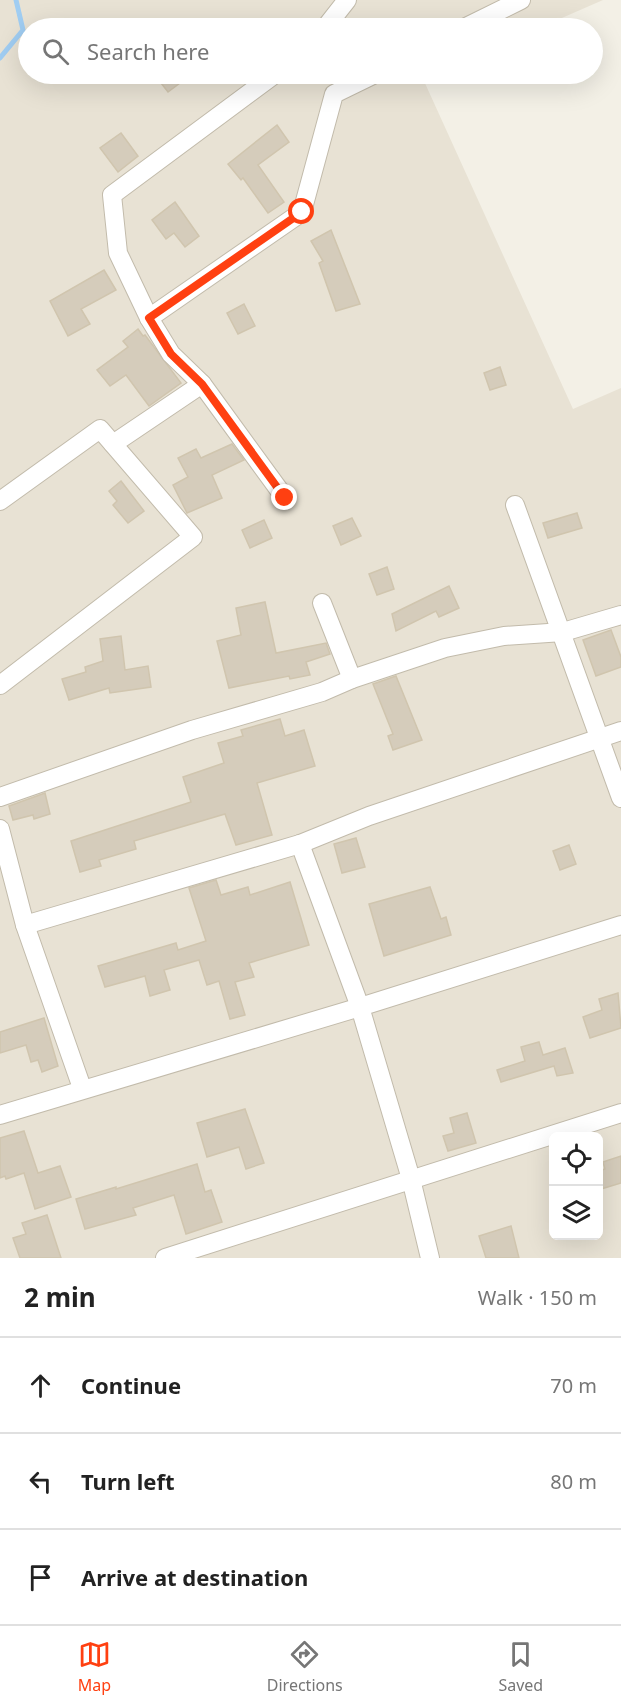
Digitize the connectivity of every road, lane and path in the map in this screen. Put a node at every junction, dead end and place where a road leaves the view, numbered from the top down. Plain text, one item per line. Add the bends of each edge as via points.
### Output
1 (348, 0) edge
2 (520, 0) edge
3 (333, 18) edge
4 (484, 18) edge
5 (262, 84) edge
6 (354, 84) edge
7 (149, 318) junction
8 (202, 384) junction
9 (112, 444) junction
10 (2, 497) edge
11 (285, 498) dead end
12 (515, 505) dead end
13 (322, 603) dead end
14 (621, 615) edge
15 (563, 632) junction
16 (352, 679) junction
17 (0, 685) edge
18 (621, 731) edge
19 (600, 737) junction
20 (0, 797) edge
21 (621, 798) edge
22 (0, 829) edge
23 (300, 844) junction
24 (25, 925) junction
25 (621, 925) edge
26 (360, 1007) junction
27 (82, 1088) junction
28 (621, 1113) edge
29 (0, 1115) edge
30 (411, 1179) junction
31 (165, 1258) edge
32 (430, 1258) edge

1 - 3 street
2 - 4 street
5 - 7 street via 112,195 118,253
6 - 7 street via 334,94 302,212
7 - 8 street via 171,354
8 - 9 street
8 - 11 street
9 - 10 street via 100,429
9 - 17 street via 193,537
12 - 15 street
13 - 16 street
14 - 15 street
15 - 16 street via 504,636 445,648
15 - 19 street
16 - 20 street
18 - 19 street
19 - 21 street
19 - 23 street via 369,816
22 - 24 street
23 - 24 street
23 - 26 street
24 - 27 street
25 - 26 street
26 - 27 street
26 - 30 street
27 - 29 street
28 - 30 street
30 - 31 street
30 - 32 street

